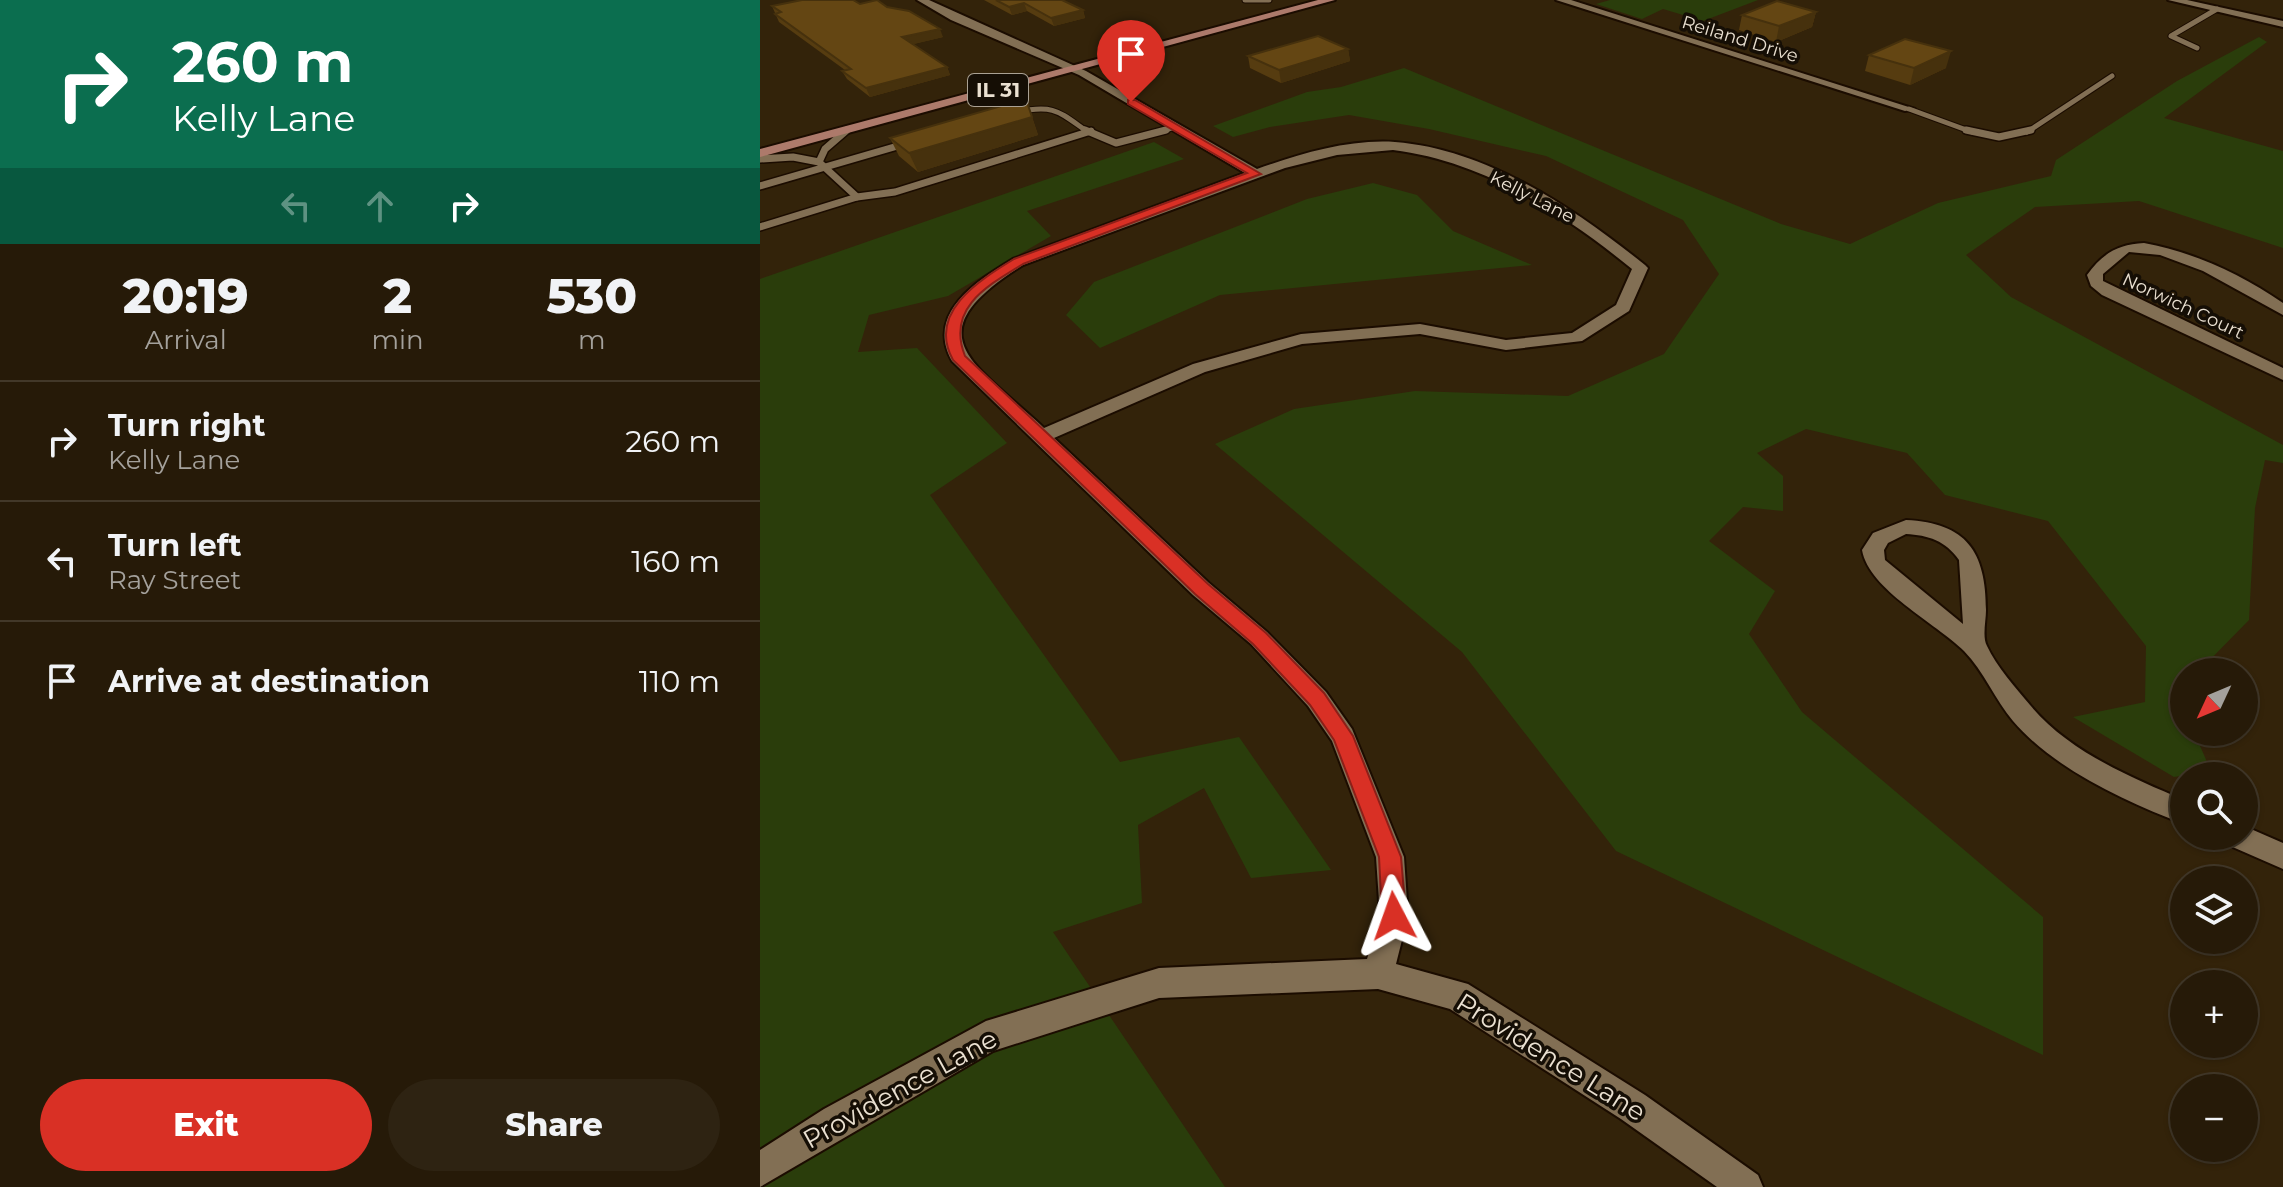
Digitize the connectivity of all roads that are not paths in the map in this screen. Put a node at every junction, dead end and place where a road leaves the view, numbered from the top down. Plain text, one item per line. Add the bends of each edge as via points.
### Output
1 (922, 0) edge
2 (1245, 0) edge
3 (1269, 0) edge
4 (1330, 0) edge
5 (2173, 0) edge
6 (1570, 1) edge
7 (2217, 9) junction
8 (2282, 22) edge
9 (2197, 48) dead end
10 (1075, 69) junction
11 (2112, 76) dead end
12 (1909, 109) joint
13 (1006, 115) edge
14 (1175, 127) junction
15 (847, 130) junction
16 (1091, 131) junction
17 (915, 141) edge
18 (761, 153) edge
19 (822, 164) junction
20 (1256, 174) junction
21 (760, 186) edge
22 (857, 197) junction
23 (760, 227) edge
24 (2283, 310) edge
25 (2283, 375) edge
26 (1040, 437) junction
27 (1974, 646) junction
28 (2170, 806) edge
29 (2258, 845) edge
30 (2283, 856) edge
31 (1378, 974) junction
32 (760, 1170) edge
33 (1746, 1187) edge

1 - 10 street via 976,29 1012,39
2 - 3 lane
4 - 10 main road, IL 31
5 - 7 main road
6 - 12 street, Reiland Drive
7 - 8 main road
7 - 9 lane via 2171,36
10 - 14 street
10 - 15 main road, IL 31
11 - 12 lane via 2013,137 1978,133
13 - 16 lane via 1056,108
14 - 16 lane via 1129,142 1108,142
14 - 20 street
15 - 18 main road, IL 31
15 - 19 lane via 825,149
16 - 22 lane via 895,192
17 - 19 lane
18 - 19 lane
19 - 21 lane
19 - 22 lane
20 - 26 street, Kelly Lane via 1018,262 965,302 954,319 951,338 958,357
20 - 26 street, Kelly Lane via 1326,154 1394,146 1459,161 1558,207 1640,268 1623,308 1576,337 1506,345 1420,329 1301,339 1199,368
22 - 23 lane
24 - 25 street, Norwich Court via 2243,283 2150,248 2123,249 2095,275 2096,283 2108,292
26 - 31 street, Kelly Lane via 1259,638 1317,699 1343,736 1390,857 1394,916
27 - 27 street via 1971,563 1962,549 1917,527 1881,536 1873,550 1880,569
27 - 28 street via 2022,714 2052,741 2109,780
29 - 30 street
31 - 32 street, Providence Lane via 1159,983 1000,1032 836,1121
31 - 33 street, Providence Lane via 1457,995 1633,1107

